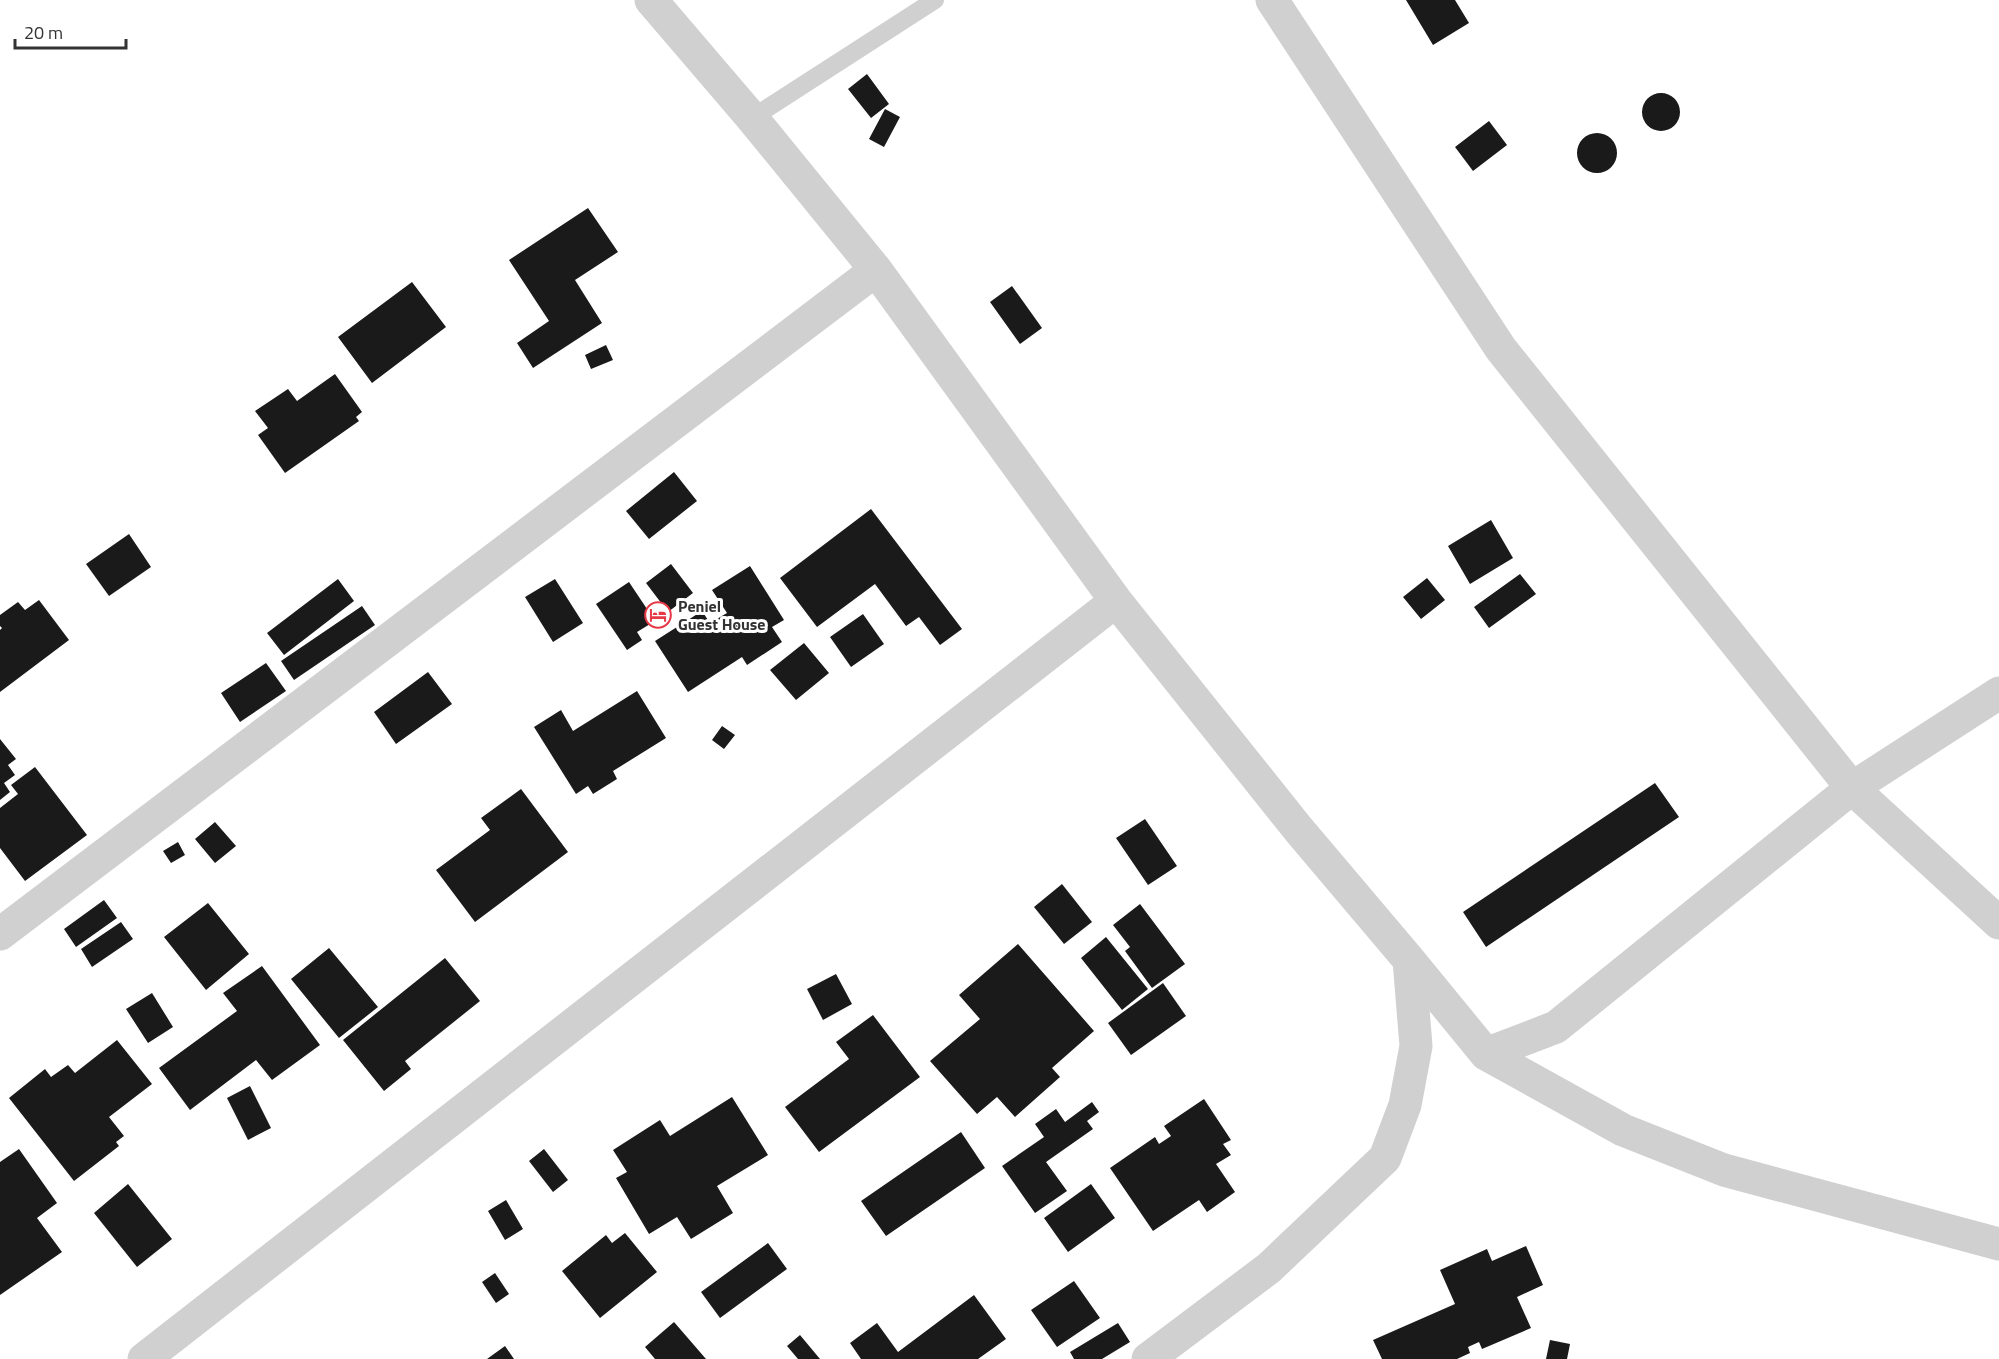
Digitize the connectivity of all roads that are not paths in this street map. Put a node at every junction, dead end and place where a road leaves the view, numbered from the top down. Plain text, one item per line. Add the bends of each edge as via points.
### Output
1 (651, 0) edge
2 (935, 0) edge
3 (1272, 0) edge
4 (752, 118) junction
5 (876, 270) junction
6 (1116, 601) junction
7 (1999, 693) edge
8 (1852, 788) junction
9 (1999, 923) edge
10 (0, 933) edge
11 (1409, 960) junction
12 (1486, 1054) junction
13 (1999, 1244) edge
14 (144, 1359) edge
15 (1148, 1359) edge

1 - 4 street
2 - 4 lane
3 - 8 street via 1501,349
4 - 5 street
5 - 6 street
5 - 10 street
6 - 11 street via 1299,830
6 - 14 street
7 - 8 street
8 - 9 street
8 - 12 street via 1556,1027
11 - 12 street
11 - 15 street via 1416,1046 1405,1105 1385,1158 1269,1268
12 - 13 street via 1623,1130 1724,1170

